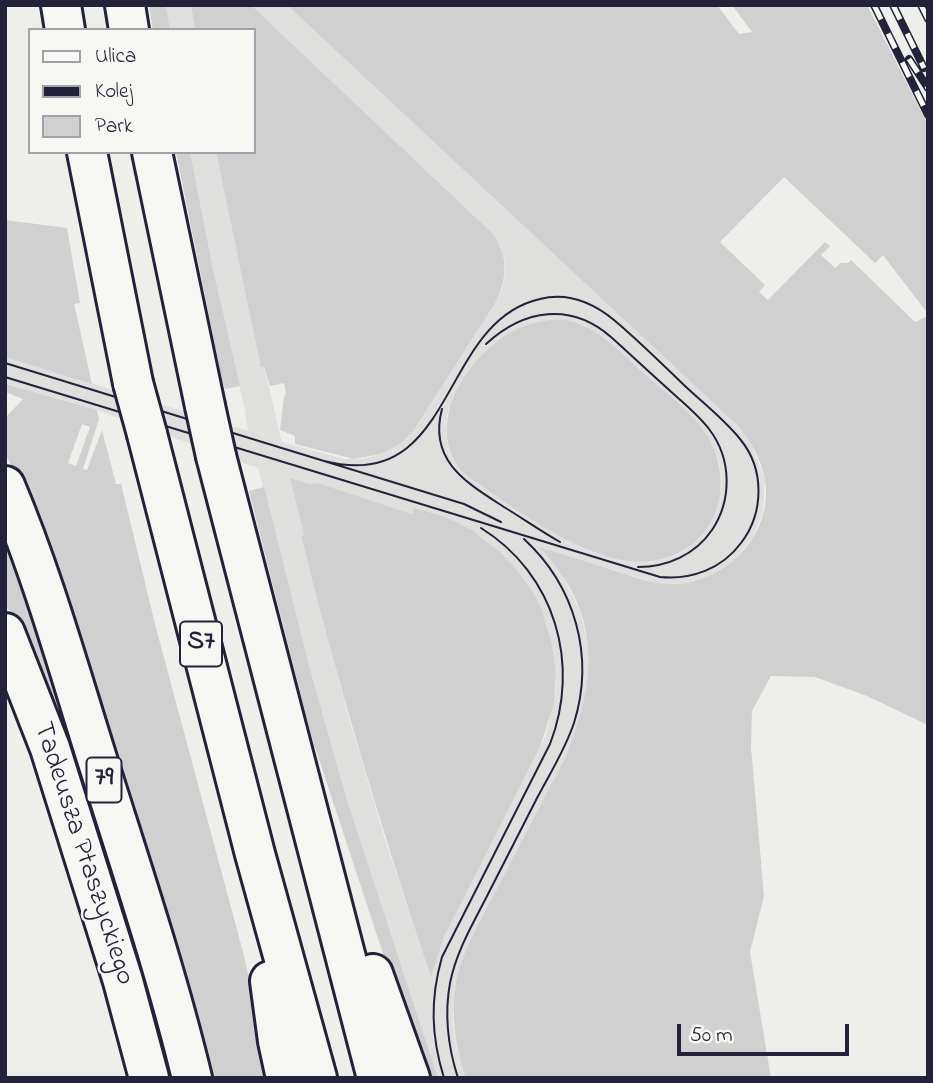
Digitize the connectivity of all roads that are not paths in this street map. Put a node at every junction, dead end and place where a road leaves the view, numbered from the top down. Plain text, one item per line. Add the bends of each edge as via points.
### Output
1 (61, 5) edge
2 (125, 5) edge
3 (65, 28) edge
4 (129, 28) edge
5 (87, 154) edge
6 (152, 154) edge
7 (5, 486) edge
8 (5, 633) edge
9 (298, 774) junction
10 (255, 854) junction
11 (149, 1078) edge
12 (192, 1078) edge
13 (286, 1078) edge
14 (317, 1078) edge
15 (377, 1078) edge
16 (410, 1078) edge

1 - 3 main road
2 - 4 main road
5 - 10 main road, S7, bridge via 133,383
6 - 9 main road, S7, bridge via 216,456
7 - 12 main road, Tadeusza Ptaszyckiego / 79 via 55,623
8 - 11 main road, Tadeusza Ptaszyckiego / 79 via 50,748
9 - 15 main road, S7
9 - 16 main road
10 - 13 main road
10 - 14 main road, S7

